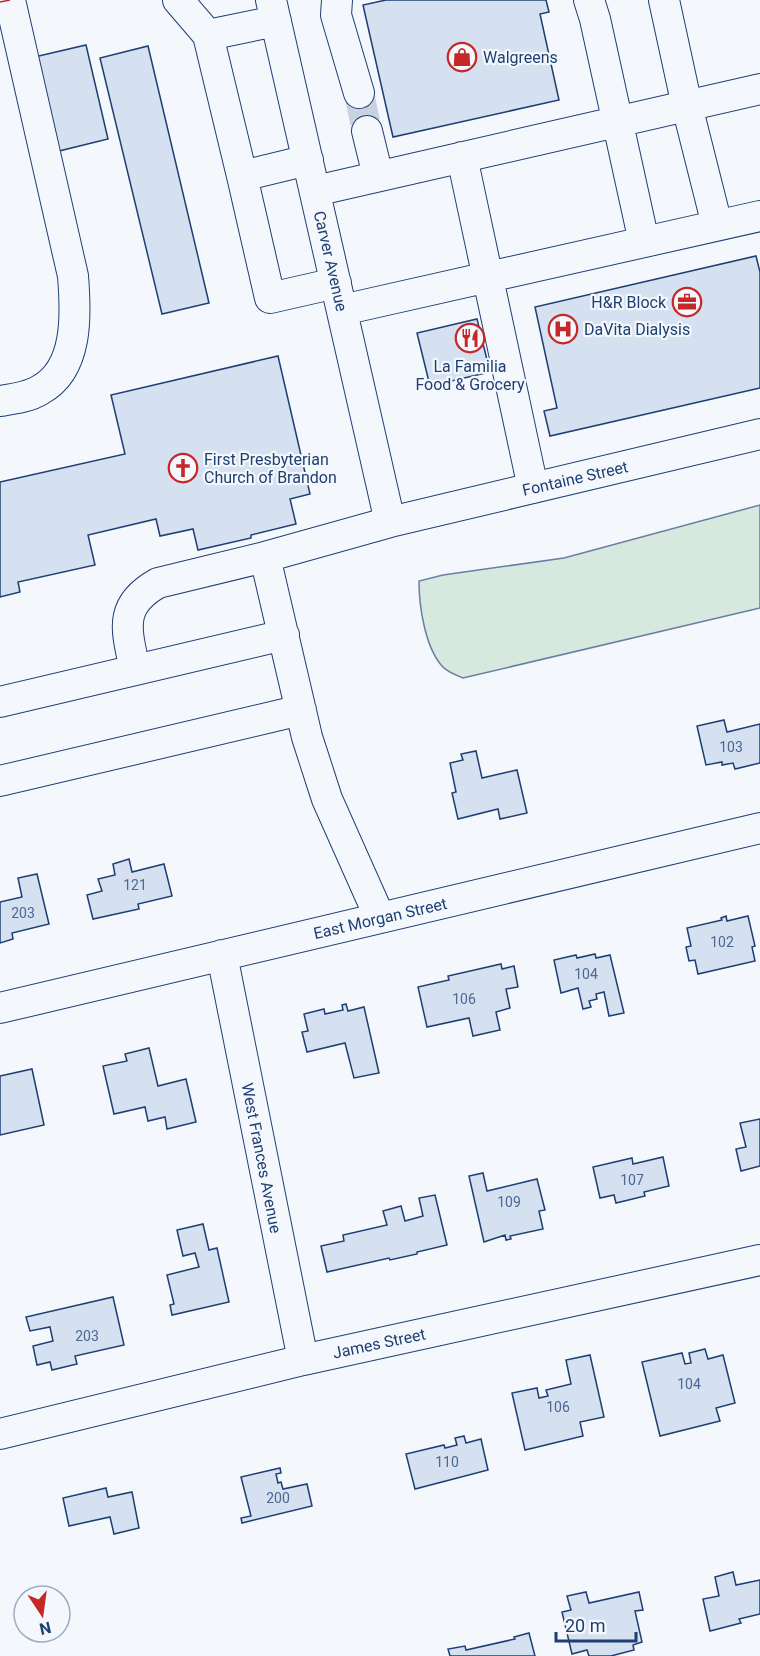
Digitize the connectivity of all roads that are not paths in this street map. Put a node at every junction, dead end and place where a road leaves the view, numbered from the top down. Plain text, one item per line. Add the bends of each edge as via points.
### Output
1 (10, 0) edge
2 (178, 0) edge
3 (337, 0) edge
4 (589, 0) edge
5 (664, 0) edge
6 (274, 10) edge
7 (208, 35) junction
8 (760, 89) edge
9 (359, 93) tunnel mouth
10 (687, 106) junction
11 (617, 122) junction
12 (367, 131) tunnel mouth
13 (462, 157) junction
14 (308, 160) junction
15 (242, 176) junction
16 (378, 176) junction
17 (315, 191) junction
18 (760, 216) edge
19 (717, 225) junction
20 (644, 242) junction
21 (487, 277) junction
22 (339, 296) junction
23 (0, 401) edge
24 (760, 434) edge
25 (533, 488) junction
26 (390, 522) junction
27 (265, 557) junction
28 (284, 635) junction
29 (135, 670) junction
30 (0, 702) edge
31 (301, 710) junction
32 (0, 781) edge
33 (760, 828) edge
34 (380, 918) junction
35 (222, 956) junction
36 (0, 1008) edge
37 (760, 1260) edge
38 (303, 1360) junction
39 (0, 1434) edge

1 - 23 street via 73,276 75,309 70,347 58,377 39,391
2 - 7 street
3 - 9 street via 336,15
4 - 11 street
5 - 10 street
6 - 7 street
6 - 14 street, Carver Avenue
7 - 15 street
8 - 10 street
10 - 11 street
10 - 19 street
11 - 13 street
11 - 20 street
12 - 16 street
13 - 16 street
13 - 21 street
14 - 15 street
14 - 17 street, Carver Avenue
15 - 22 street via 270,298
16 - 17 street
17 - 22 street, Carver Avenue
18 - 19 street
19 - 20 street
20 - 21 street
21 - 22 street
21 - 25 street
22 - 26 street, Carver Avenue
24 - 25 street, Fontaine Street
25 - 26 street, Fontaine Street
26 - 27 street, Fontaine Street
27 - 28 street
27 - 29 street, Fontaine Street via 158,583 143,592 132,606 127,627
28 - 29 street
28 - 31 street
29 - 30 street
31 - 32 street
31 - 34 street via 327,799
33 - 34 street, East Morgan Street
34 - 35 street, East Morgan Street
35 - 36 street, East Morgan Street
35 - 38 street, West Frances Avenue
37 - 38 street, James Street
38 - 39 street, James Street

